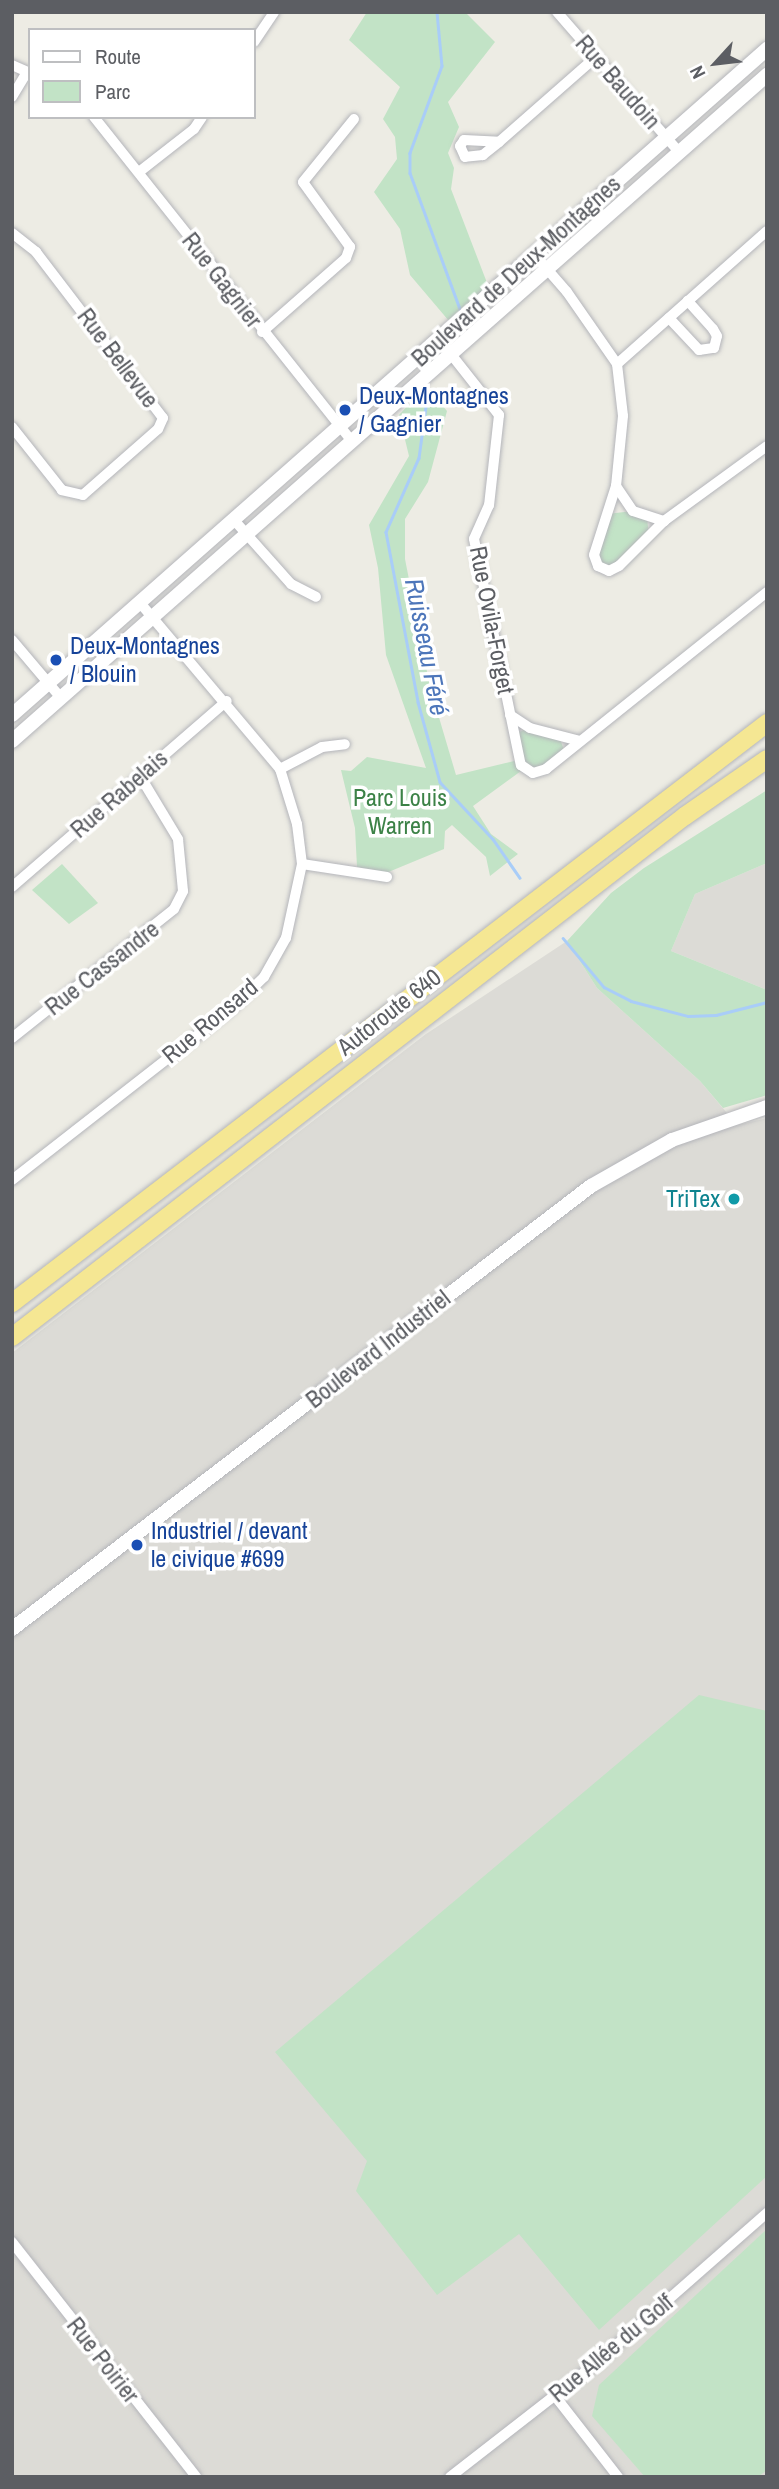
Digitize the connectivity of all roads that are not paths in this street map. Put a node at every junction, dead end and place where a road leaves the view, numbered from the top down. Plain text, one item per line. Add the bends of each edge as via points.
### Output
1 (274, 12) edge
2 (557, 12) edge
3 (256, 38) edge
4 (767, 49) edge
5 (597, 56) junction
6 (12, 65) edge
7 (28, 72) edge
8 (767, 75) edge
9 (12, 97) edge
10 (96, 119) edge
11 (201, 119) edge
12 (354, 119) dead end
13 (666, 138) junction
14 (499, 142) dead end
15 (679, 152) junction
16 (139, 172) junction
17 (12, 233) edge
18 (765, 235) edge
19 (534, 254) junction
20 (547, 269) junction
21 (688, 301) junction
22 (669, 318) junction
23 (262, 332) junction
24 (439, 339) junction
25 (452, 355) junction
26 (617, 364) junction
27 (340, 425) junction
28 (12, 427) edge
29 (352, 441) junction
30 (767, 446) edge
31 (616, 486) junction
32 (234, 520) junction
33 (664, 521) junction
34 (246, 534) junction
35 (767, 592) edge
36 (316, 597) dead end
37 (140, 603) junction
38 (151, 618) junction
39 (12, 640) edge
40 (48, 684) junction
41 (61, 698) junction
42 (227, 701) junction
43 (12, 715) edge
44 (510, 715) junction
45 (767, 723) edge
46 (12, 741) edge
47 (580, 741) junction
48 (345, 744) dead end
49 (767, 759) edge
50 (281, 769) junction
51 (140, 776) junction
52 (302, 864) junction
53 (387, 877) dead end
54 (12, 887) edge
55 (12, 1038) edge
56 (767, 1107) edge
57 (12, 1180) edge
58 (12, 1303) edge
59 (12, 1337) edge
60 (12, 1629) edge
61 (767, 2213) edge
62 (12, 2242) edge
63 (555, 2396) junction
64 (196, 2477) edge
65 (450, 2477) edge
66 (618, 2477) edge

1 - 3 street
2 - 5 street, Rue Baudoin
4 - 13 street, Boulevard de Deux-Montagnes
5 - 13 street, Rue Baudoin
5 - 14 street
6 - 7 street
7 - 9 street
8 - 15 street, Boulevard de Deux-Montagnes
10 - 16 street, Rue Gagnier
11 - 16 street
12 - 23 street via 303,182 350,247 346,258
13 - 15 street, Rue Baudoin
13 - 19 street, Boulevard de Deux-Montagnes
15 - 20 street, Boulevard de Deux-Montagnes
16 - 23 street, Rue Gagnier
17 - 28 street, Rue Bellevue via 36,252 163,418 158,429 83,495 62,490
18 - 21 street
19 - 20 street
19 - 24 street, Boulevard de Deux-Montagnes
20 - 25 street, Boulevard de Deux-Montagnes
20 - 26 street
21 - 22 street
21 - 22 street via 713,328 717,336 714,348 699,350
22 - 26 street
23 - 27 street, Rue Gagnier
24 - 25 street, Rue Ovila-Forget
24 - 27 street, Boulevard de Deux-Montagnes
25 - 29 street, Boulevard de Deux-Montagnes
25 - 44 street, Rue Ovila-Forget via 499,415 489,505 474,539
26 - 31 street via 623,416
27 - 29 street, Rue Gagnier
27 - 32 street, Boulevard de Deux-Montagnes
29 - 34 street, Boulevard de Deux-Montagnes
30 - 33 street
31 - 33 street via 633,511
31 - 33 street via 594,555 598,566 609,571 619,566
32 - 34 street
32 - 37 street, Boulevard de Deux-Montagnes
34 - 36 street via 291,584
34 - 38 street, Boulevard de Deux-Montagnes
35 - 47 street, Rue Ovila-Forget
37 - 38 street, Rue Ronsard
37 - 40 street, Boulevard de Deux-Montagnes
38 - 41 street, Boulevard de Deux-Montagnes
38 - 42 street, Rue Ronsard
39 - 40 street
40 - 41 street
40 - 43 street, Boulevard de Deux-Montagnes
41 - 46 street, Boulevard de Deux-Montagnes
42 - 50 street, Rue Ronsard
42 - 51 street, Rue Rabelais
44 - 47 street, Rue Ovila-Forget via 530,728
44 - 47 street, Rue Ovila-Forget via 521,765 533,773 546,769
45 - 58 highway, Autoroute 640
48 - 50 street via 322,747
49 - 59 highway, Autoroute 640 via 685,816
50 - 52 street, Rue Ronsard via 297,824
51 - 54 street, Rue Rabelais
51 - 55 street, Rue Cassandre via 178,839 183,891 174,909
52 - 53 street
52 - 57 street, Rue Ronsard via 286,938 264,977 231,1009
56 - 60 street, Boulevard Industriel via 672,1140 585,1190
61 - 63 street, Rue Allée du Golf
62 - 64 street, Rue Poirier
63 - 65 street, Rue Allée du Golf
63 - 66 street

